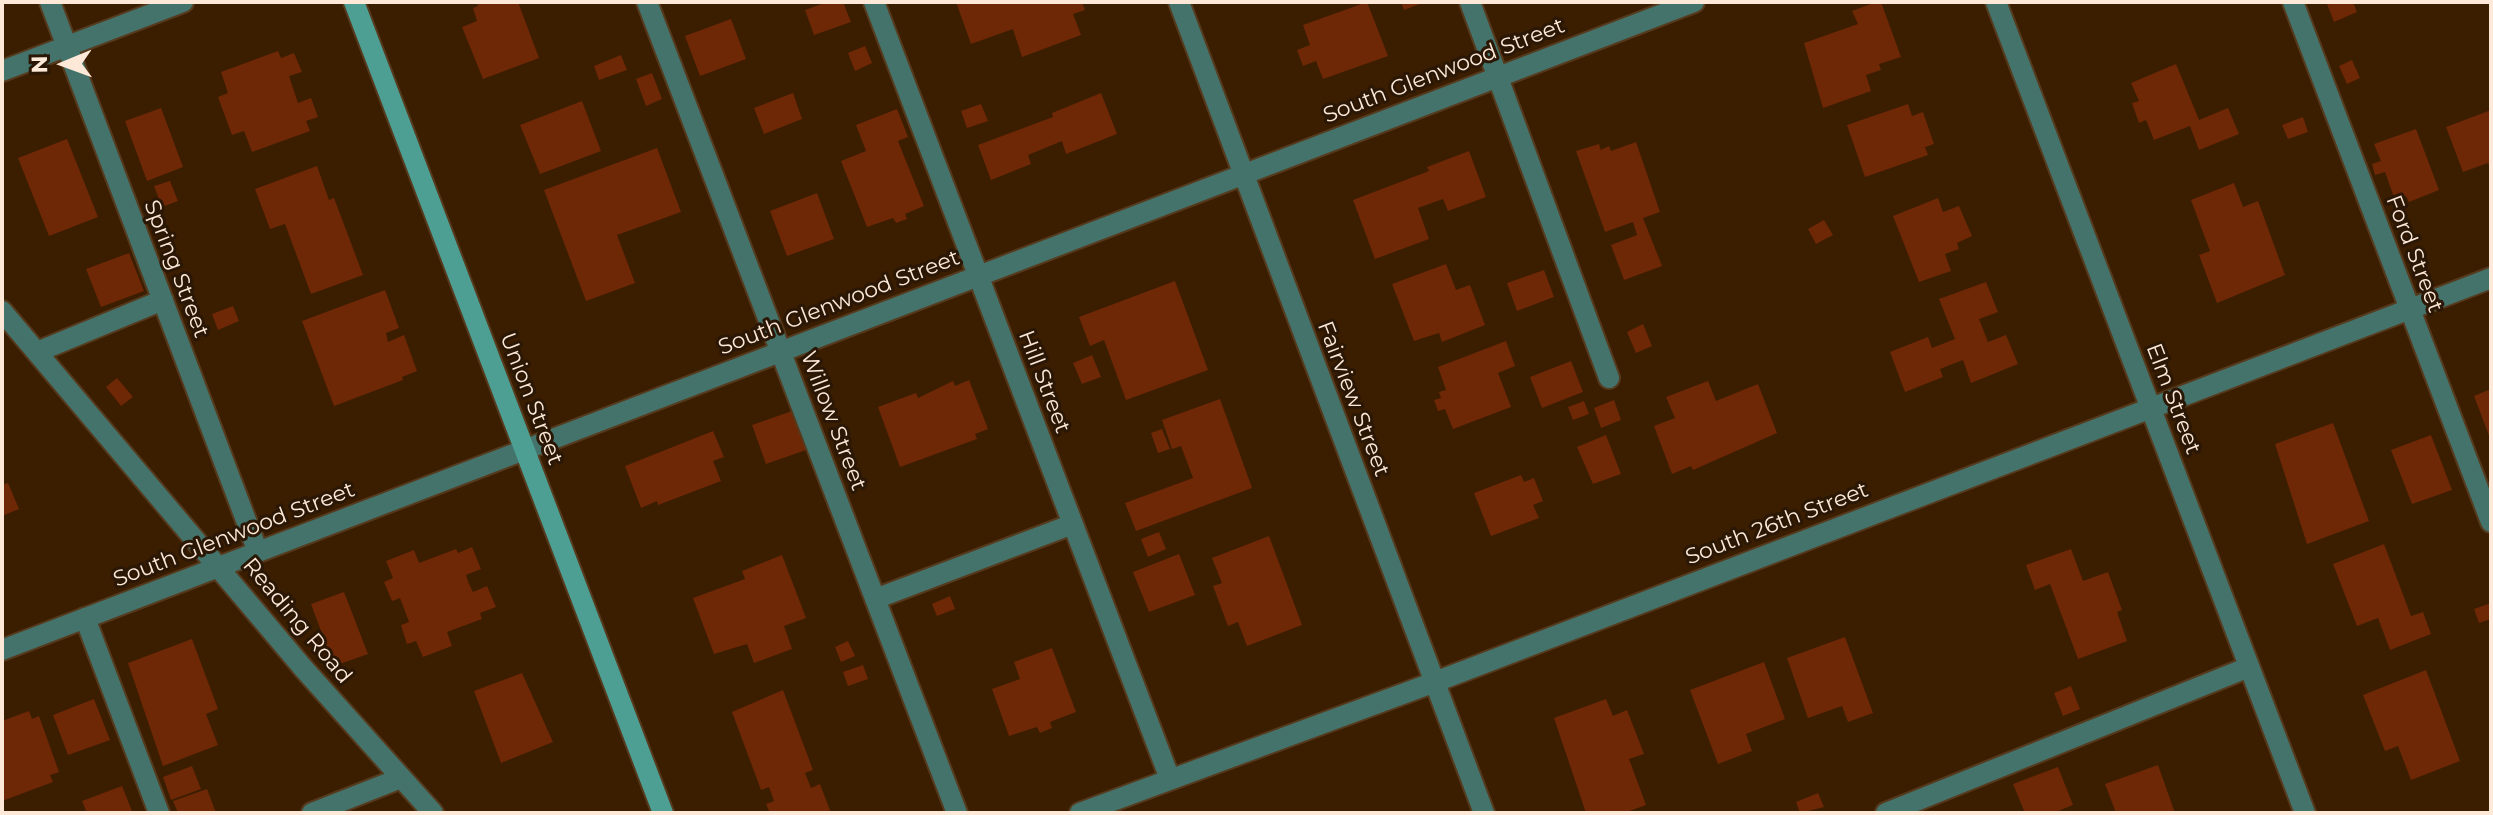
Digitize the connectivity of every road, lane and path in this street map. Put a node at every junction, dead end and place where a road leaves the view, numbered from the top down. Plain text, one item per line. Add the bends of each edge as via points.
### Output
1 (50, 2) edge
2 (183, 2) edge
3 (354, 2) edge
4 (647, 2) edge
5 (874, 2) edge
6 (1179, 2) edge
7 (1470, 2) edge
8 (1693, 2) edge
9 (1996, 2) edge
10 (2293, 2) edge
11 (67, 47) junction
12 (2, 71) edge
13 (1498, 76) junction
14 (1242, 174) junction
15 (978, 276) junction
16 (2491, 278) edge
17 (163, 300) junction
18 (2409, 309) junction
19 (2, 311) edge
20 (781, 351) junction
21 (37, 352) junction
22 (1609, 378) dead end
23 (2150, 406) junction
24 (525, 450) junction
25 (2491, 522) edge
26 (1073, 524) junction
27 (258, 552) junction
28 (219, 567) junction
29 (875, 599) junction
30 (85, 618) junction
31 (2, 650) edge
32 (2249, 667) junction
33 (1435, 682) junction
34 (401, 778) junction
35 (1170, 779) junction
36 (159, 813) edge
37 (312, 813) edge
38 (433, 813) edge
39 (663, 813) edge
40 (957, 813) edge
41 (1080, 813) edge
42 (1484, 813) edge
43 (1886, 813) edge
44 (2305, 813) edge

1 - 11 street, Spring Street
2 - 11 street
3 - 24 street, Union Street
4 - 20 street, Willow Street
5 - 15 street, Hill Street
6 - 14 street, Fairview Street
7 - 13 street
8 - 13 street, South Glenwood Street
9 - 23 street, Elm Street
10 - 18 street, Ford Street
11 - 12 street
11 - 17 street, Spring Street
13 - 14 street, South Glenwood Street
13 - 22 street
14 - 15 street, South Glenwood Street
14 - 33 street, Fairview Street
15 - 20 street, South Glenwood Street
15 - 26 street, Hill Street
16 - 18 street, South 26th Street
17 - 21 street
17 - 27 street, Spring Street
18 - 23 street, South 26th Street
18 - 25 street, Ford Street
19 - 21 street, Reading Road
20 - 24 street, South Glenwood Street
20 - 29 street, Willow Street
21 - 28 street, Reading Road
23 - 32 street, Elm Street
23 - 33 street, South 26th Street
24 - 27 street, South Glenwood Street
24 - 39 street, Union Street
26 - 29 street
26 - 35 street, Hill Street
27 - 28 street, South Glenwood Street
28 - 30 street, South Glenwood Street
28 - 34 street, Reading Road
29 - 40 street, Willow Street
30 - 31 street, South Glenwood Street
30 - 36 street
32 - 43 street
32 - 44 street, Elm Street
33 - 35 street, South 26th Street
33 - 42 street, Fairview Street
34 - 37 street
34 - 38 street, Reading Road
35 - 41 street, South 26th Street

